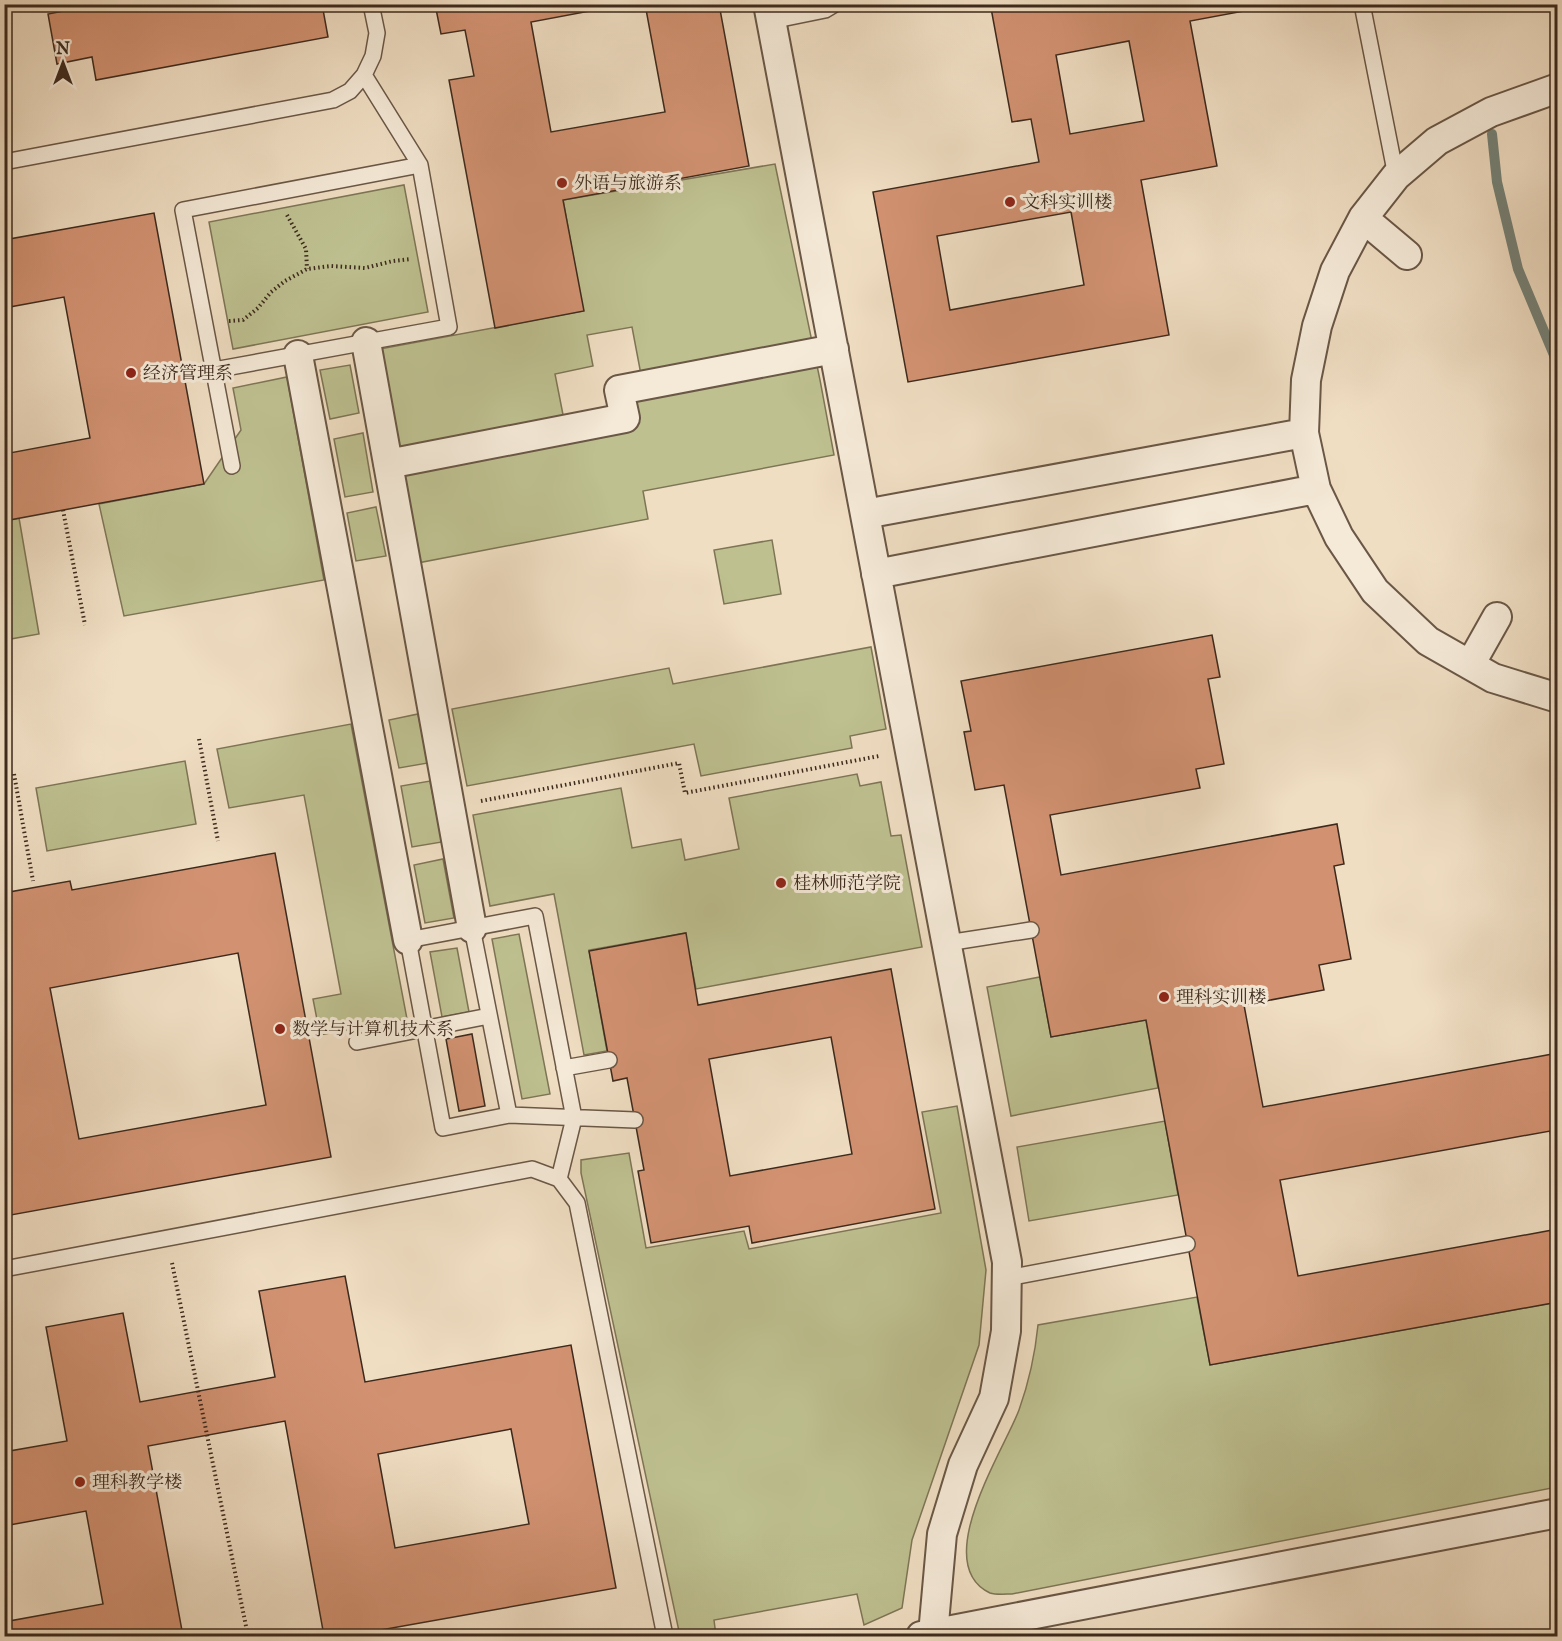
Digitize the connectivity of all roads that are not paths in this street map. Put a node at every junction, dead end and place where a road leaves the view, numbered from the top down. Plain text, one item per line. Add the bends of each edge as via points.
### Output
1 (371, 4) edge
2 (835, 4) edge
3 (1362, 4) edge
4 (770, 13) edge
5 (364, 75) junction
6 (1557, 88) edge
7 (4, 162) edge
8 (420, 165) junction
9 (1396, 177) junction
10 (1363, 218) junction
11 (1407, 255) dead end
12 (366, 342) junction
13 (834, 349) junction
14 (298, 355) junction
15 (214, 370) junction
16 (1304, 433) junction
17 (388, 464) junction
18 (232, 466) dead end
19 (1316, 489) junction
20 (865, 514) junction
21 (876, 574) junction
22 (1497, 617) dead end
23 (1470, 665) junction
24 (1557, 698) edge
25 (472, 928) junction
26 (1031, 930) dead end
27 (408, 940) junction
28 (946, 944) junction
29 (489, 1016) junction
30 (424, 1029) junction
31 (357, 1042) dead end
32 (609, 1060) dead end
33 (564, 1068) junction
34 (509, 1115) junction
35 (574, 1118) junction
36 (635, 1120) dead end
37 (559, 1179) junction
38 (1187, 1244) dead end
39 (4, 1269) edge
40 (1007, 1278) junction
41 (1557, 1513) edge
42 (927, 1635) edge
43 (665, 1636) edge

1 - 5 lane via 377,33
2 - 4 lane via 825,10
3 - 9 lane
4 - 13 street
5 - 7 lane via 350,91 333,99
5 - 8 lane
6 - 9 street via 1491,112 1437,141
8 - 12 lane via 449,327
8 - 15 lane via 183,210
9 - 10 street
10 - 11 street
10 - 16 street via 1335,271 1317,326 1306,380
12 - 14 lane
12 - 17 street
13 - 17 street via 619,390 625,418
13 - 20 street
14 - 15 lane
14 - 27 street
15 - 18 lane
16 - 19 street
16 - 20 street
17 - 25 street
19 - 21 street
19 - 23 street via 1340,537 1375,591 1428,641
20 - 21 street
21 - 28 street
22 - 23 street
23 - 24 street via 1493,678
25 - 27 lane
25 - 29 lane
25 - 33 lane via 535,916
26 - 28 lane
27 - 30 lane
28 - 40 street
29 - 30 lane
29 - 34 lane
30 - 31 lane
30 - 34 lane via 443,1128
32 - 33 lane
33 - 35 lane
34 - 35 lane
35 - 36 lane
35 - 37 lane
37 - 39 lane via 532,1169
37 - 43 lane via 577,1203
38 - 40 lane
40 - 42 street via 1006,1331 994,1398 963,1465 942,1533
41 - 42 street

